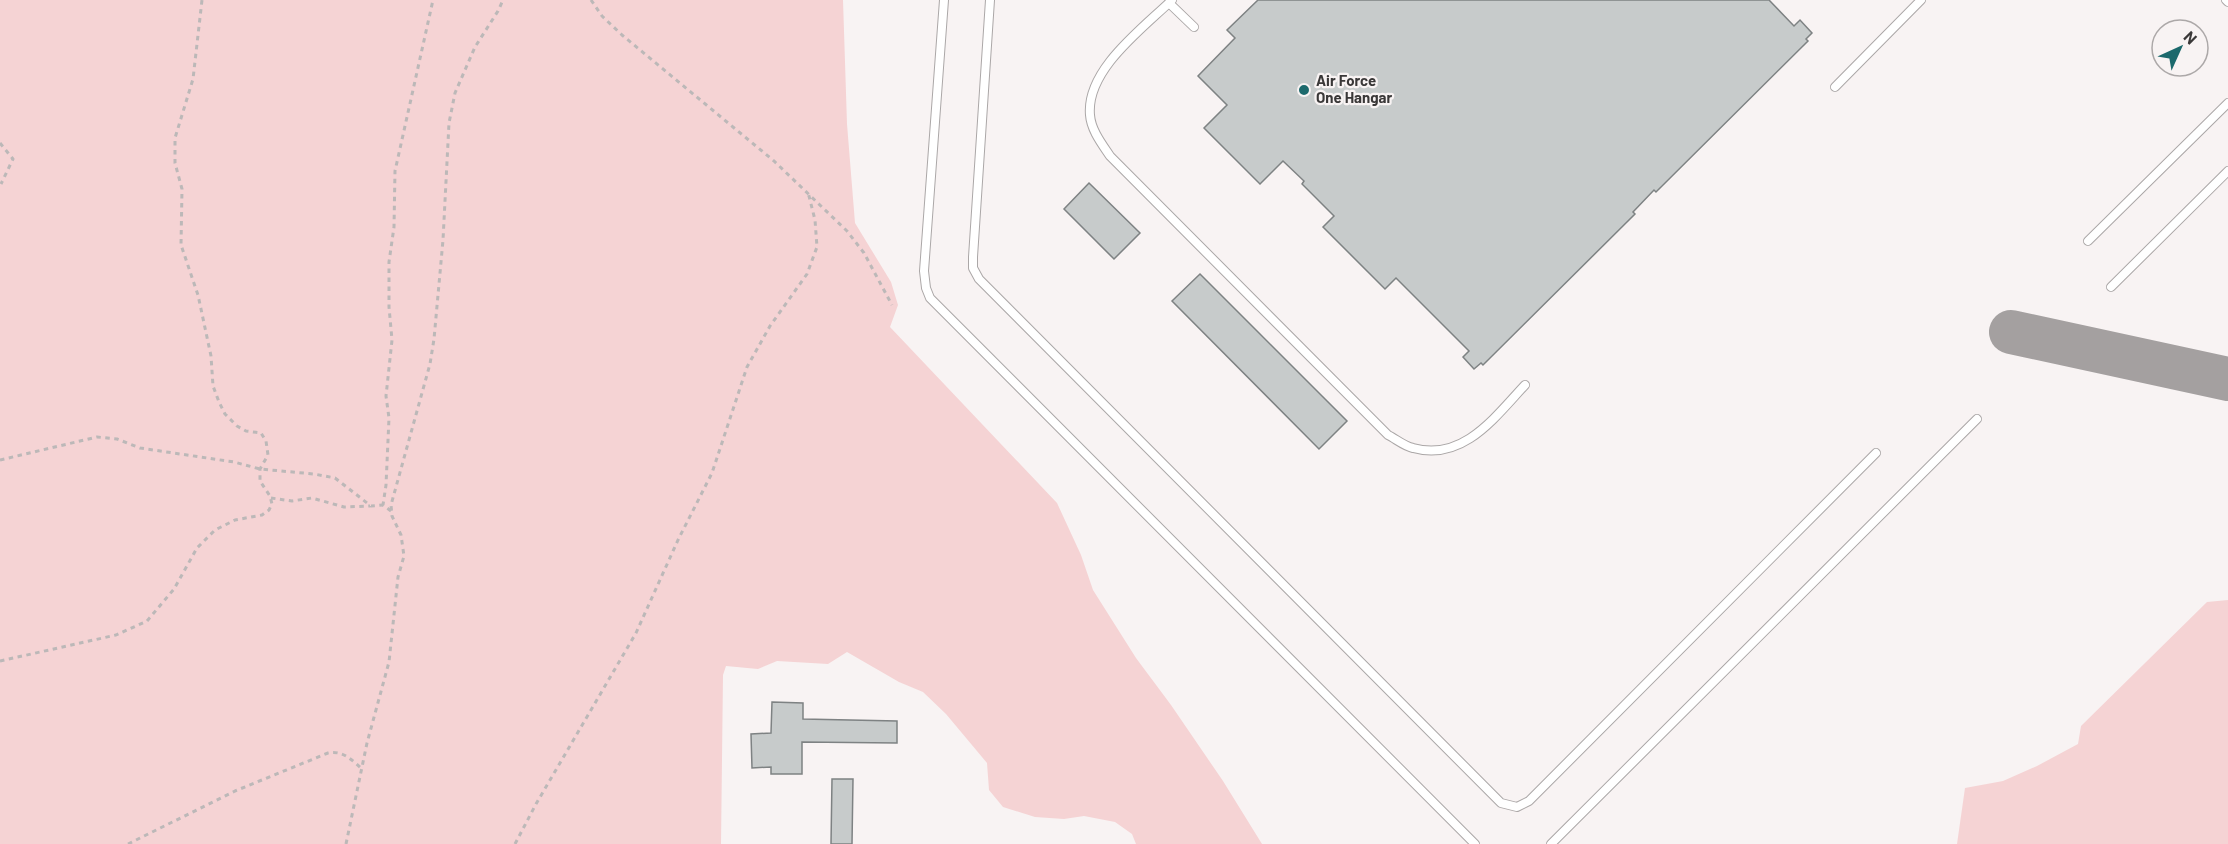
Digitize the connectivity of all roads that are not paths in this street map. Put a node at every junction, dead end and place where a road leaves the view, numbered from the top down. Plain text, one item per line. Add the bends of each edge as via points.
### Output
1 (944, 0) edge
2 (990, 0) edge
3 (1921, 0) edge
4 (1170, 1) edge
5 (1194, 27) dead end
6 (1835, 87) dead end
7 (2228, 103) edge
8 (2228, 171) edge
9 (2088, 241) dead end
10 (2111, 287) dead end
11 (1525, 386) dead end
12 (1977, 419) dead end
13 (1876, 453) dead end
14 (1475, 844) edge
15 (1551, 844) edge

1 - 14 lane via 924,271 930,298
2 - 13 lane via 973,257 979,279 1501,803 1517,807 1529,801
3 - 6 lane
4 - 5 lane
4 - 11 lane via 1110,60 1090,95 1090,116 1096,135 1110,156 1388,435 1411,448 1445,449 1463,444
7 - 9 lane
8 - 10 lane
12 - 15 lane

